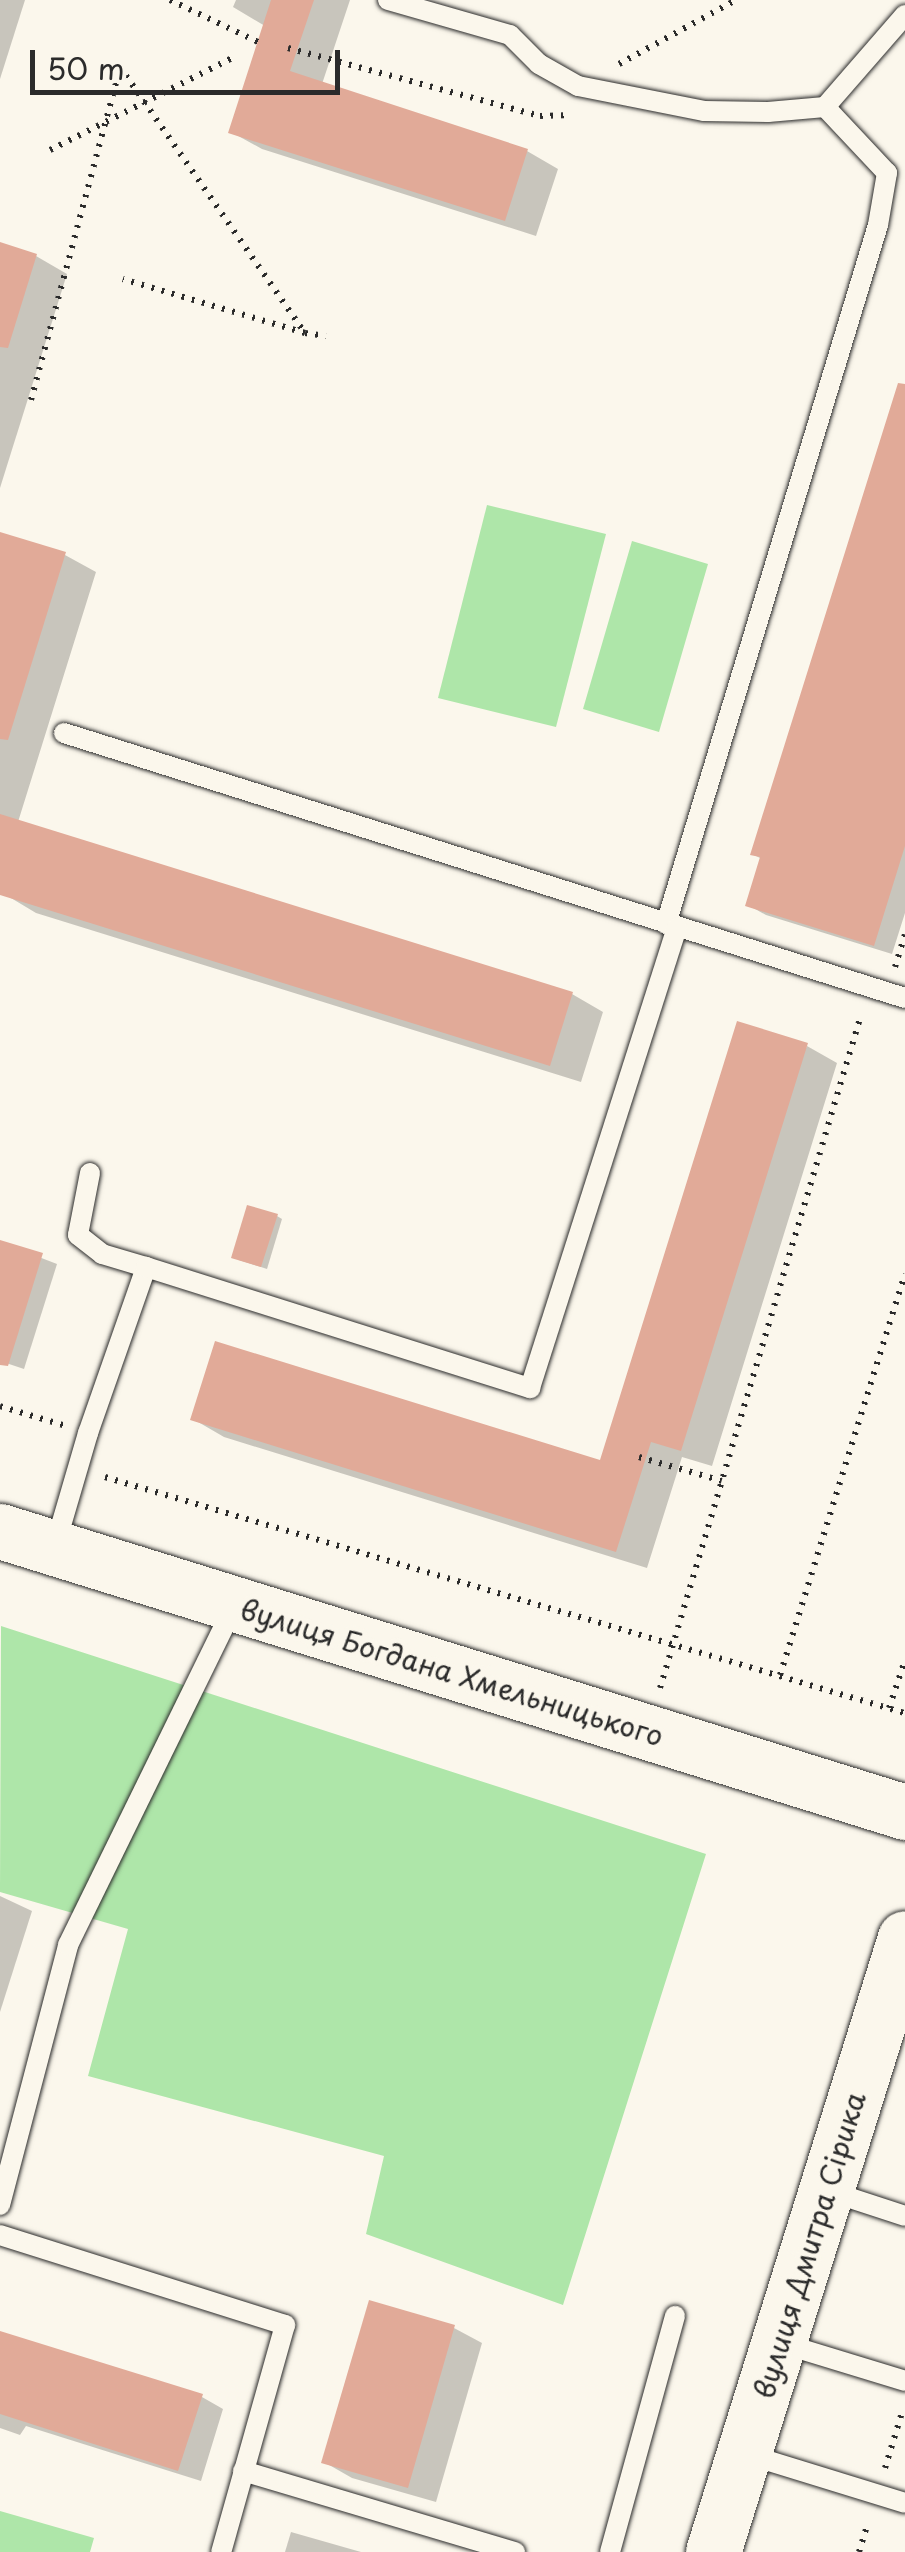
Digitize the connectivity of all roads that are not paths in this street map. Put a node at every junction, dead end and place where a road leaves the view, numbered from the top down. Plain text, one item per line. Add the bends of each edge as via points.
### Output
1 (388, 0) edge
2 (905, 15) edge
3 (825, 106) junction
4 (64, 733) dead end
5 (671, 926) junction
6 (905, 998) edge
7 (90, 1173) dead end
8 (146, 1268) junction
9 (0, 1531) edge
10 (54, 1548) junction
11 (235, 1604) junction
12 (905, 1812) edge
13 (905, 1938) edge
14 (826, 2190) junction
15 (0, 2205) edge
16 (905, 2216) edge
17 (0, 2236) edge
18 (675, 2316) dead end
19 (779, 2342) junction
20 (905, 2381) edge
21 (744, 2453) junction
22 (243, 2471) junction
23 (905, 2503) edge
24 (220, 2552) edge
25 (515, 2552) edge
26 (610, 2552) edge
27 (713, 2552) edge

1 - 3 lane via 510,35 539,64 578,86 704,111
2 - 3 lane
3 - 5 lane via 887,173 878,226
4 - 5 lane
5 - 6 lane
5 - 8 lane via 530,1388
7 - 8 lane via 78,1235 102,1254
8 - 10 lane
9 - 10 street, вулиця Богдана Хмельницького
10 - 11 street, вулиця Богдана Хмельницького
11 - 12 street, вулиця Богдана Хмельницького
11 - 15 lane via 68,1945
13 - 14 street, вулиця Дмитра Сірика
14 - 16 lane
14 - 19 street, вулиця Дмитра Сірика
17 - 22 lane via 284,2325
18 - 26 lane
19 - 20 lane
19 - 21 street, вулиця Дмитра Сірика
21 - 23 lane
21 - 27 street, вулиця Дмитра Сірика
22 - 24 lane
22 - 25 lane

